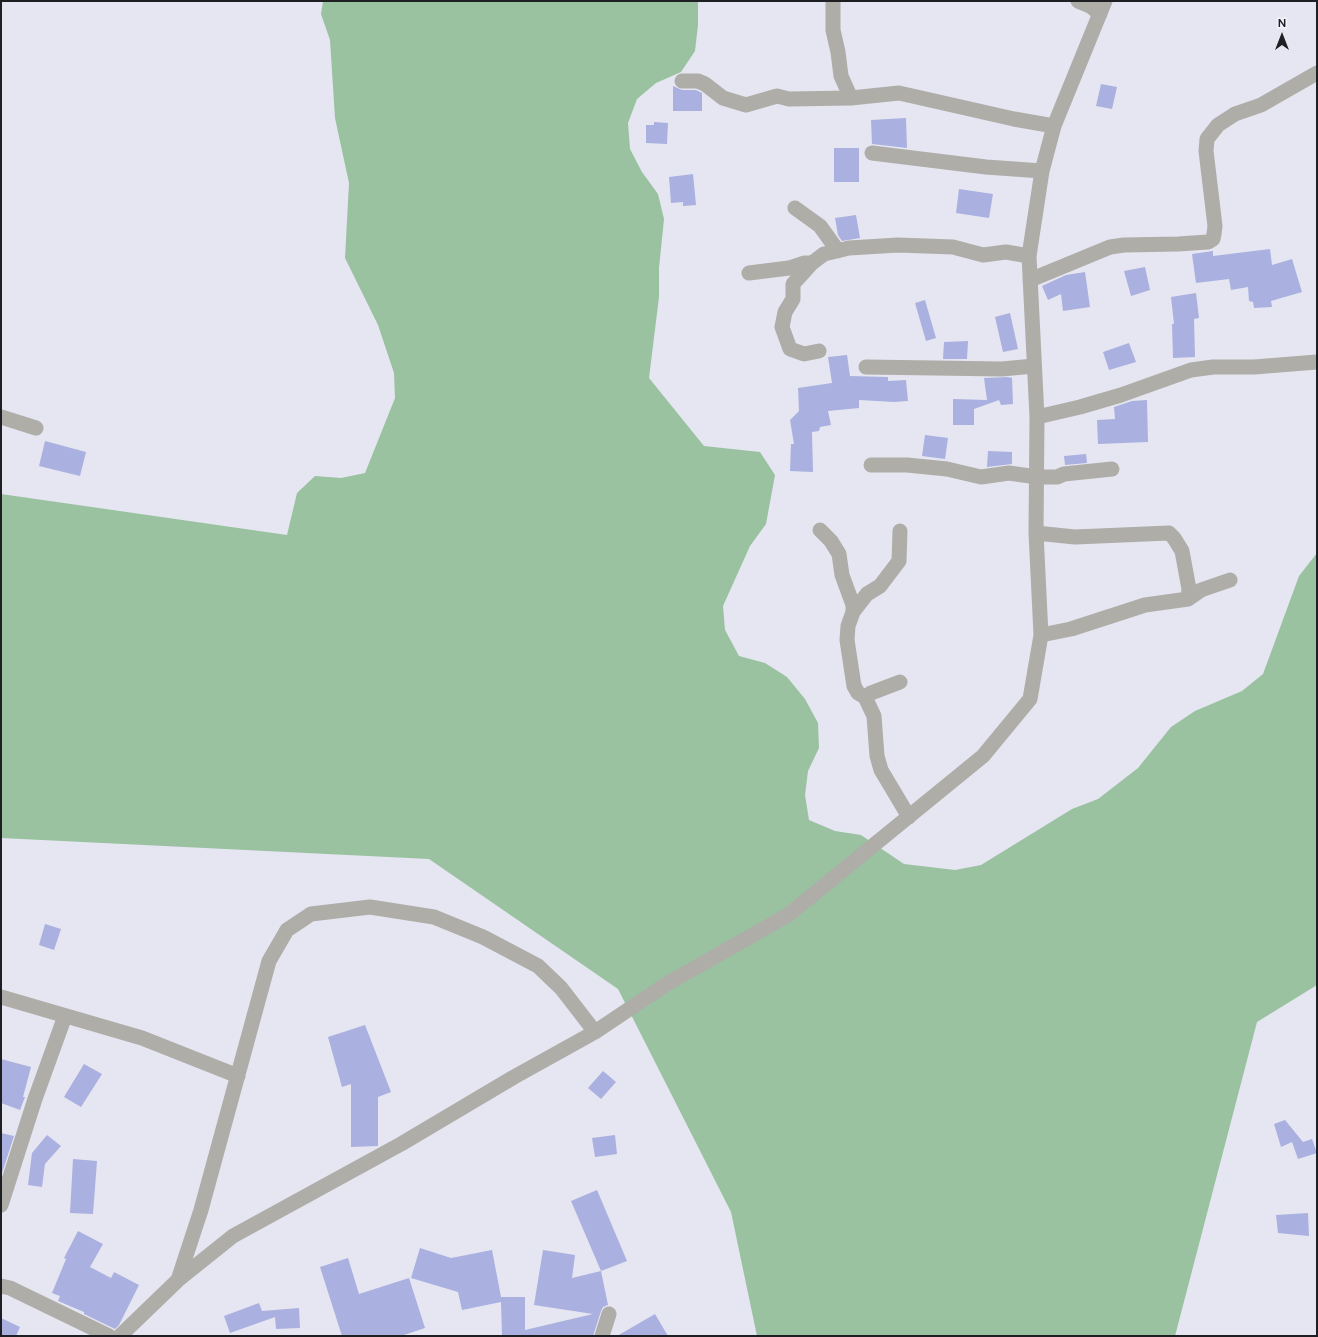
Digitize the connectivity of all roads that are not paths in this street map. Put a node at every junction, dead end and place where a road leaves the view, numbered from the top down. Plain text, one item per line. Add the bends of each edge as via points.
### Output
1 (833, 1) edge
2 (1078, 1) edge
3 (1102, 8) edge
4 (1317, 73) edge
5 (682, 81) dead end
6 (851, 98) junction
7 (1054, 126) junction
8 (872, 153) dead end
9 (1042, 171) junction
10 (795, 208) dead end
11 (838, 251) junction
12 (1029, 256) junction
13 (812, 263) junction
14 (749, 273) dead end
15 (1030, 280) junction
16 (819, 351) dead end
17 (1317, 362) edge
18 (1034, 366) junction
19 (866, 367) dead end
20 (1, 417) edge
21 (1037, 417) junction
22 (36, 428) dead end
23 (871, 465) dead end
24 (1112, 469) dead end
25 (1037, 477) junction
26 (820, 530) dead end
27 (900, 531) dead end
28 (1036, 533) junction
29 (1230, 580) dead end
30 (1188, 599) junction
31 (854, 612) junction
32 (1041, 634) junction
33 (900, 682) dead end
34 (865, 698) junction
35 (909, 817) junction
36 (1, 997) edge
37 (65, 1016) junction
38 (595, 1032) junction
39 (238, 1076) junction
40 (1, 1206) edge
41 (178, 1280) junction
42 (1, 1286) edge
43 (609, 1314) dead end
44 (109, 1336) edge
45 (120, 1336) edge
46 (602, 1336) edge

1 - 6 street via 833,30 841,76
2 - 3 street
3 - 7 street
4 - 15 street via 1261,105 1235,114 1218,125 1207,139 1206,151 1215,226 1213,239 1208,242 1110,247
5 - 6 street via 698,81 724,98 746,105 777,96 789,99
6 - 7 street via 898,93
7 - 9 street
8 - 9 street
9 - 12 street
10 - 11 street via 820,226
11 - 12 street via 898,245 953,247 983,255 1006,252
11 - 13 street via 824,254
12 - 15 street
13 - 14 street
13 - 16 street via 793,284 793,299 785,312 782,327 790,349 804,354
15 - 18 street
17 - 21 street via 1191,370 1121,395
18 - 19 street via 1002,369
18 - 21 street
20 - 22 street
21 - 25 street
23 - 25 street via 948,469 982,477 1009,473
24 - 25 street via 1057,477
25 - 28 street
26 - 31 street via 839,554 842,575 854,605
27 - 31 street via 900,562 880,586 867,594
28 - 30 street via 1074,537 1168,533 1182,551 1189,589
28 - 32 street
29 - 30 street via 1201,590
30 - 32 street via 1145,605 1071,629
31 - 34 street via 848,626 847,640 854,686
32 - 35 street via 1030,699 983,756
33 - 34 street via 871,693
34 - 35 street via 874,716 877,756 881,770
35 - 38 street via 788,915 665,985
36 - 37 street
37 - 39 street via 142,1038
37 - 40 street
38 - 39 street via 561,988 538,966 483,936 434,917 370,907 312,914 287,930 269,962
38 - 41 street via 401,1144 233,1236
39 - 41 street
41 - 45 street
42 - 44 street
43 - 46 street

